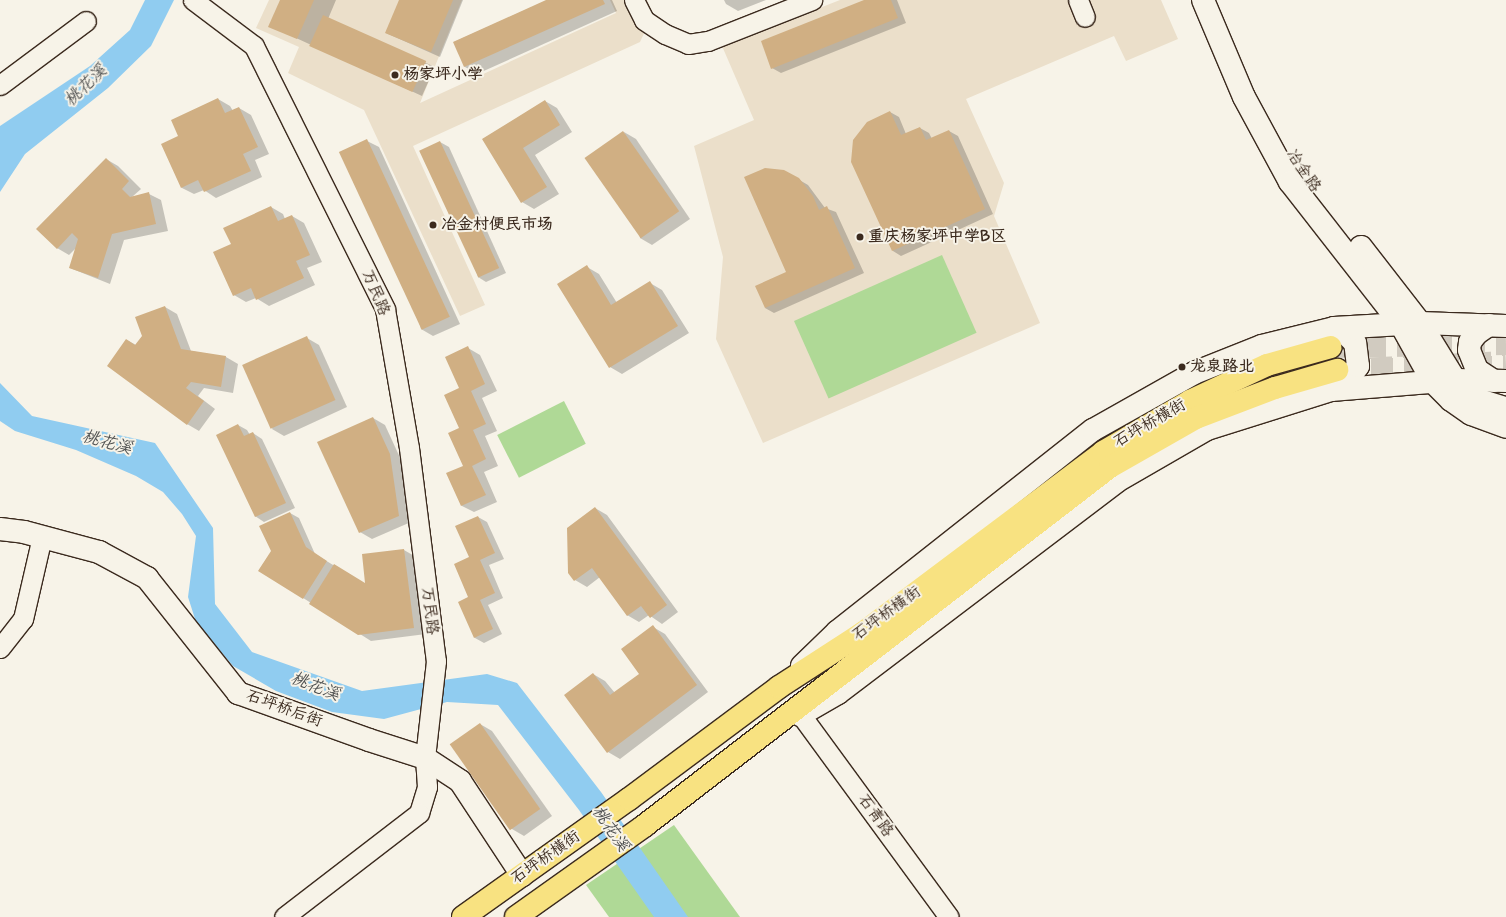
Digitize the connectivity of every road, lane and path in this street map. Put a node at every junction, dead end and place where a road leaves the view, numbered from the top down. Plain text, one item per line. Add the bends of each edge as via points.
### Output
1 (634, 0) edge
2 (812, 0) edge
3 (1203, 0) edge
4 (1219, 0) edge
5 (195, 2) edge
6 (86, 21) dead end
7 (0, 85) edge
8 (1410, 323) junction
9 (1498, 326) edge
10 (1333, 337) junction
11 (1334, 380) junction
12 (1455, 380) junction
13 (1500, 381) edge
14 (1433, 382) junction
15 (1506, 408) edge
16 (1506, 427) edge
17 (0, 529) edge
18 (42, 537) junction
19 (0, 648) edge
20 (802, 715) junction
21 (761, 734) junction
22 (426, 753) junction
23 (522, 875) junction
24 (284, 917) edge
25 (463, 917) edge
26 (516, 917) edge
27 (949, 917) edge

1 - 2 street via 644,20 665,34 688,44 708,41
3 - 8 street, 冶金路 via 1244,97 1290,182
4 - 8 street, 冶金路 via 1255,88 1300,171
5 - 22 street, 万民路 via 254,46 385,309 409,448 436,661
6 - 7 street
8 - 9 street
8 - 10 street
8 - 12 street
8 - 14 street
9 - 13 street via 1477,333 1470,342 1469,350 1477,370
10 - 11 street via 1346,334 1355,343 1358,366 1346,382
10 - 23 main road, 石坪桥横街 via 1190,400 1103,452 861,634 779,687
11 - 14 street
11 - 20 street via 1207,430 1116,481 838,693
11 - 21 main road, 石坪桥横街 via 1276,388 1196,418 1110,467
12 - 13 street
12 - 14 street
12 - 15 street via 1479,400
14 - 16 street via 1451,400 1471,414
17 - 18 street, 石坪桥后街
18 - 19 street via 24,619
18 - 22 street, 石坪桥后街 via 99,552 147,578 238,693 369,740
20 - 21 street
20 - 27 street, 石青路
21 - 26 main road, 石坪桥横街 via 644,826
22 - 23 street, 石坪桥后街 via 460,781
22 - 24 street, 万民路 via 427,787 419,813
23 - 25 main road, 石坪桥横街

